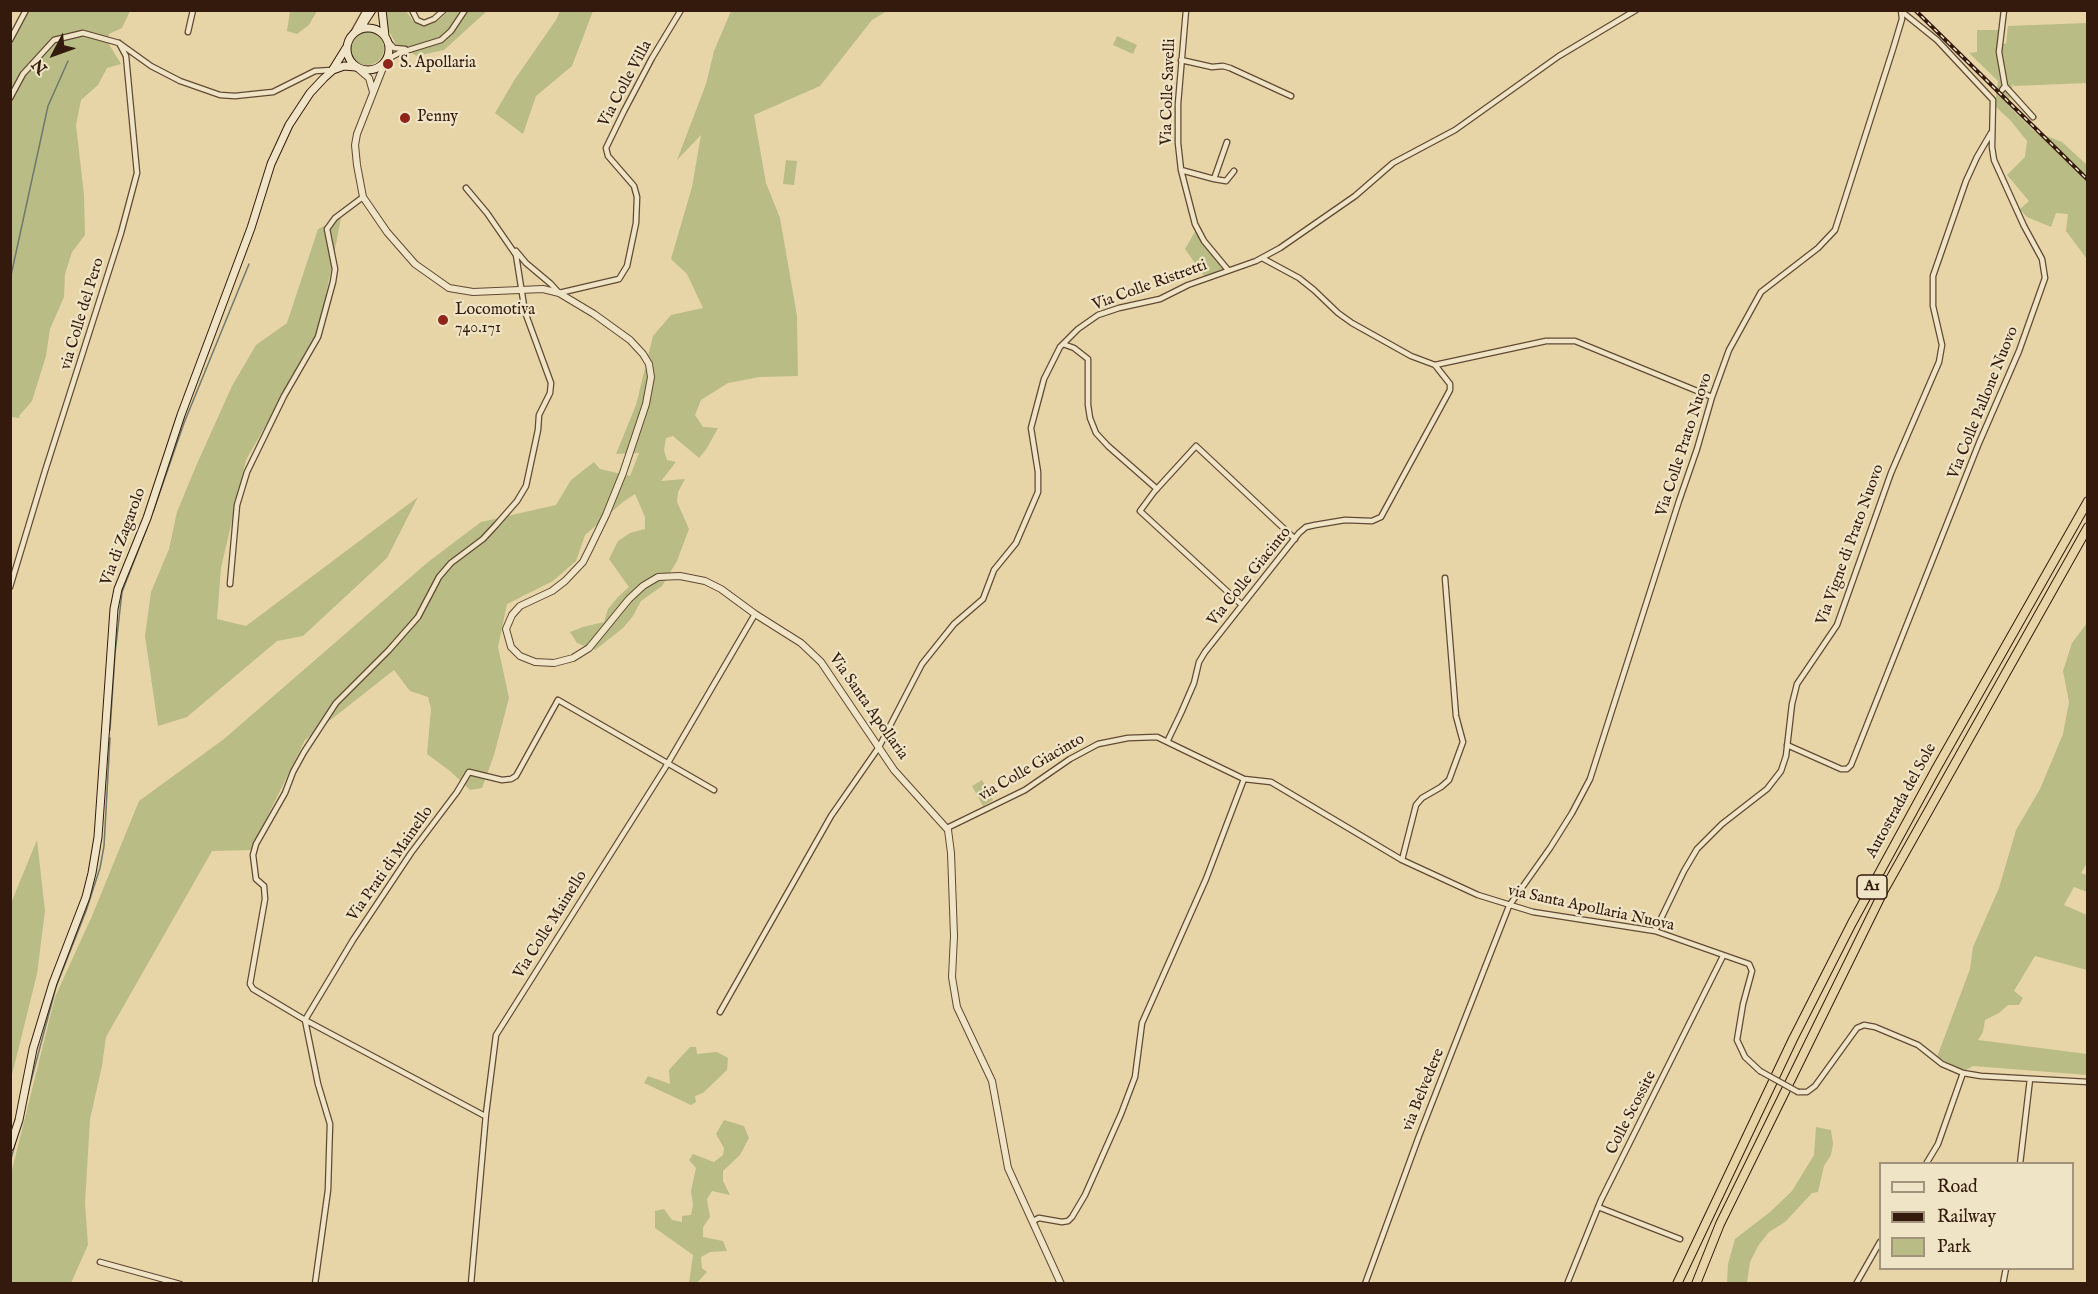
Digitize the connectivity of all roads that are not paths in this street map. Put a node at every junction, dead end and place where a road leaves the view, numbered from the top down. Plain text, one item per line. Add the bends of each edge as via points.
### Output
1 (26, 10) edge
2 (193, 10) edge
3 (366, 10) edge
4 (372, 10) edge
5 (382, 10) edge
6 (412, 10) edge
7 (444, 10) edge
8 (465, 10) edge
9 (681, 10) edge
10 (1186, 10) edge
11 (1636, 10) edge
12 (2004, 10) edge
13 (1901, 11) edge
14 (359, 30) junction
15 (188, 32) dead end
16 (351, 37) junction
17 (386, 39) junction
18 (10, 40) edge
19 (120, 43) junction
20 (347, 45) junction
21 (413, 49) junction
22 (386, 60) junction
23 (1181, 60) junction
24 (356, 67) junction
25 (333, 70) junction
26 (1998, 95) tunnel mouth
27 (372, 96) junction
28 (1291, 96) dead end
29 (10, 98) edge
30 (1993, 100) junction
31 (2033, 117) dead end
32 (1992, 131) junction
33 (1227, 142) dead end
34 (1181, 170) junction
35 (1234, 171) dead end
36 (1214, 179) junction
37 (466, 188) dead end
38 (363, 197) junction
39 (506, 238) junction
40 (1262, 258) junction
41 (1228, 270) junction
42 (522, 290) junction
43 (559, 293) junction
44 (1064, 344) junction
45 (1435, 365) junction
46 (1712, 397) junction
47 (1156, 489) junction
48 (2088, 501) edge
49 (2088, 527) edge
50 (1295, 539) junction
51 (1445, 578) dead end
52 (230, 585) dead end
53 (10, 587) edge
54 (1242, 605) junction
55 (755, 614) junction
56 (1168, 740) junction
57 (1787, 745) junction
58 (879, 747) junction
59 (668, 763) junction
60 (1244, 779) junction
61 (714, 790) dead end
62 (947, 828) junction
63 (1402, 860) junction
64 (1509, 906) junction
65 (1655, 932) junction
66 (1723, 956) junction
67 (720, 1012) dead end
68 (305, 1020) junction
69 (1964, 1073) junction
70 (2030, 1079) junction
71 (2088, 1083) edge
72 (485, 1116) junction
73 (10, 1147) edge
74 (1927, 1162) edge
75 (2020, 1162) edge
76 (1598, 1207) junction
77 (1033, 1221) junction
78 (1680, 1239) dead end
79 (1879, 1245) edge
80 (100, 1262) dead end
81 (180, 1284) edge
82 (315, 1284) edge
83 (471, 1284) edge
84 (1061, 1284) edge
85 (1365, 1284) edge
86 (1567, 1284) edge
87 (1677, 1284) edge
88 (1696, 1284) edge
89 (1856, 1284) edge

1 - 18 street
2 - 15 street
3 - 16 street
4 - 14 main road
5 - 17 main road
6 - 7 street via 414,18 424,23
8 - 21 street via 444,37
9 - 43 street, Via Colle Villa via 606,148 608,156 634,186 637,197 627,266 619,279
10 - 23 street, Via Colle Savelli
11 - 40 street, Via Colle Ristretti via 1561,55 1455,130 1393,163 1355,196
12 - 31 street via 1999,52 2004,88
13 - 30 street via 1937,40
13 - 46 street, Via Colle Prato Nuovo via 1893,50 1835,230 1828,240 1761,292 1732,342
14 - 16 main road
14 - 17 main road via 377,30
16 - 20 main road
17 - 21 street via 396,49
17 - 22 main road
19 - 25 street via 151,66 220,95 273,92 315,71
19 - 29 street via 83,33 54,40 23,74
19 - 53 street, via Colle del Pero via 126,57 137,173
20 - 24 main road
20 - 25 main road, Via di Zagarolo
21 - 22 street
22 - 24 main road via 371,70
22 - 27 street, Via Santa Apollaria
23 - 28 street via 1225,67
23 - 34 street, Via Colle Savelli
24 - 25 main road via 345,65
24 - 27 street via 369,78
25 - 73 main road, Via di Zagarolo via 304,101 271,164 147,518 118,589 93,864 86,897 56,972 33,1049
26 - 30 street
27 - 38 street, Via Santa Apollaria via 355,145
30 - 32 street, Via Colle Pallone Nuovo
32 - 57 street, Via Vigne di Prato Nuovo via 1966,181 1932,280 1942,345 1939,362 1891,473 1837,625 1797,684
32 - 57 street, Via Colle Pallone Nuovo via 1995,164 2042,259 2045,279 1851,765 1841,769
33 - 36 street
34 - 36 street
34 - 41 street, Via Colle Savelli via 1195,224
35 - 36 street via 1226,181
37 - 39 street
38 - 42 street, Via Santa Apollaria via 411,260 446,287 467,292
38 - 52 street via 327,229 335,269 333,282 318,337 247,472 237,505
39 - 42 street via 516,255
39 - 43 street
40 - 41 street, Via Colle Ristretti
40 - 45 street via 1299,278 1352,323
41 - 44 street, Via Colle Ristretti via 1160,299 1098,315
42 - 43 street, Via Santa Apollaria
42 - 68 street via 529,325 552,386 540,412 526,486 483,539 451,563 413,622 336,703 304,752 255,846 256,879 264,888 265,902 250,984
43 - 55 street, Via Santa Apollaria via 630,340 646,358 651,377 623,473 583,562 566,581 520,606 512,615 507,629 511,647 519,656 536,662 573,658 589,648 636,591 662,577 686,576 711,583
44 - 47 street via 1088,359 1088,405 1096,433
44 - 58 street, Via Colle Ristretti via 1044,379 1031,428 1039,481 1026,522 1016,543 994,570 983,599 954,624 922,664
45 - 46 street via 1546,341 1575,341
45 - 50 street, Via Colle Giacinto via 1450,384 1450,390 1381,517 1310,526
46 - 64 street, Via Colle Prato Nuovo via 1590,779 1572,813
47 - 50 street via 1196,446
47 - 54 street via 1140,511
48 - 87 highway, Autostrada del Sole / A1 via 1852,923
49 - 88 highway, Autostrada del Sole / A1 via 1884,890 1720,1224
50 - 54 street, Via Colle Giacinto
51 - 63 street via 1456,716 1463,742 1449,780 1416,805
54 - 56 street, Via Colle Giacinto via 1205,652
55 - 58 street, Via Santa Apollaria via 816,656
55 - 59 street, Via Colle Mainello
56 - 60 street, via Santa Apollaria Nuova
56 - 62 street, via Colle Giacinto via 1148,736 1098,744 1025,790
57 - 65 street, Via Vigne di Prato Nuovo via 1781,771 1767,789 1722,824 1691,859
58 - 62 street, Via Santa Apollaria via 900,777
58 - 67 street, Via Colle Ristretti via 831,816
59 - 61 street
59 - 68 street, Via Prati di Mainello via 557,701 514,778 502,780 468,773 409,855
59 - 72 street, Via Colle Mainello via 496,1035
60 - 63 street, via Santa Apollaria Nuova via 1271,782
60 - 77 street via 1206,879 1142,1023 1135,1077 1085,1195 1068,1221
62 - 77 street via 954,936 952,977 957,1007 992,1081 1005,1156
63 - 64 street, via Santa Apollaria Nuova
64 - 65 street, via Santa Apollaria Nuova
64 - 85 street, via Belvedere
65 - 66 street, via Santa Apollaria Nuova
66 - 69 street, via Santa Apollaria Nuova, bridge via 1752,968 1737,1040 1745,1057 1760,1071 1798,1092 1815,1086 1864,1025 1918,1045 1942,1064
66 - 76 street, Colle Scossite
68 - 72 street
68 - 82 street via 330,1124 328,1190
69 - 70 street
69 - 74 street
70 - 71 street
70 - 75 street
72 - 83 street, Via Colle Mainello
76 - 78 street
76 - 86 street, Colle Scossite
77 - 84 street
79 - 89 street
80 - 81 street

